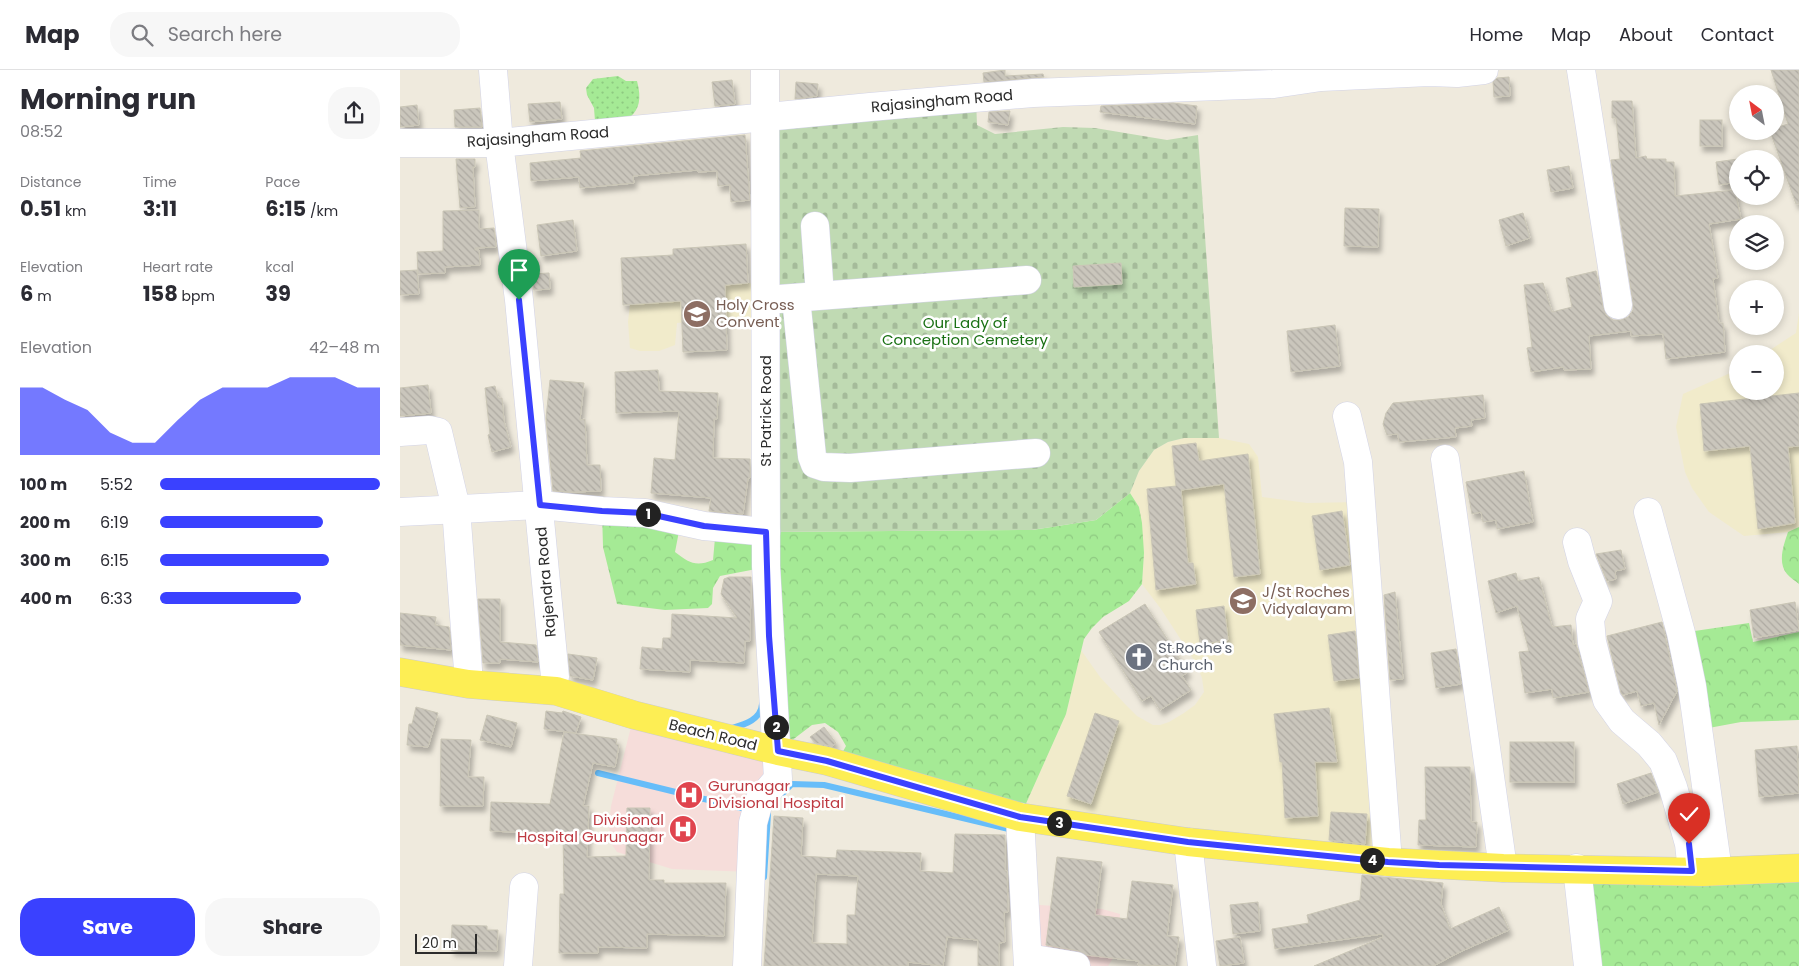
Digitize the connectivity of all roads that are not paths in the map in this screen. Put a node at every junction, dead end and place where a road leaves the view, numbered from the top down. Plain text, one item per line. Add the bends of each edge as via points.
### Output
1 (493, 70) edge
2 (766, 70) edge
3 (1484, 70) edge
4 (1581, 70) edge
5 (766, 117) junction
6 (400, 143) edge
7 (499, 143) junction
8 (815, 226) dead end
9 (1027, 280) dead end
10 (808, 296) junction
11 (765, 300) junction
12 (1618, 305) dead end
13 (1347, 416) dead end
14 (400, 432) edge
15 (1036, 453) dead end
16 (1445, 459) dead end
17 (540, 505) junction
18 (456, 508) junction
19 (400, 512) edge
20 (1648, 512) dead end
21 (766, 532) junction
22 (1577, 542) dead end
23 (468, 670) dead end
24 (400, 672) edge
25 (555, 677) dead end
26 (778, 751) junction
27 (1020, 817) junction
28 (1188, 842) junction
29 (1388, 862) junction
30 (1504, 868) junction
31 (1577, 868) junction
32 (1799, 868) edge
33 (1705, 871) junction
34 (524, 887) dead end
35 (1028, 962) edge
36 (518, 966) edge
37 (747, 966) edge
38 (1076, 966) edge
39 (1202, 966) edge
40 (1588, 966) edge

1 - 7 street, Rajendra Road
2 - 5 street, St Patrick Road
3 - 5 street, Rajasingham Road via 1322,77 1274,84 1033,93
4 - 12 street
5 - 7 street, Rajasingham Road
5 - 11 street, St Patrick Road
6 - 7 street, Rajasingham Road
7 - 17 street, Rajendra Road
8 - 10 street
9 - 10 street
10 - 11 street
10 - 15 street via 812,456 815,464 850,468
11 - 21 street, St Patrick Road
13 - 29 street via 1358,462
14 - 18 street via 438,432
16 - 30 street
17 - 18 street
17 - 21 street via 645,513 704,526
17 - 25 street, Rajendra Road
18 - 19 street
18 - 23 street
20 - 33 street via 1692,686
21 - 26 street, St Patrick Road via 769,636
22 - 33 street via 1598,601 1590,618 1592,642 1607,700 1622,721 1663,761 1689,844
24 - 26 main road, Beach Road via 468,684 556,691 634,715
26 - 27 main road, Beach Road via 827,761
26 - 37 street, St Patrick Road via 778,779 759,801 753,823
27 - 28 main road, Beach Road
27 - 35 street
28 - 29 main road, Beach Road
28 - 39 street
29 - 30 main road, Beach Road
30 - 31 main road, Beach Road
31 - 33 main road, Beach Road
31 - 40 street
32 - 33 main road, Beach Road
34 - 36 street
35 - 38 street

